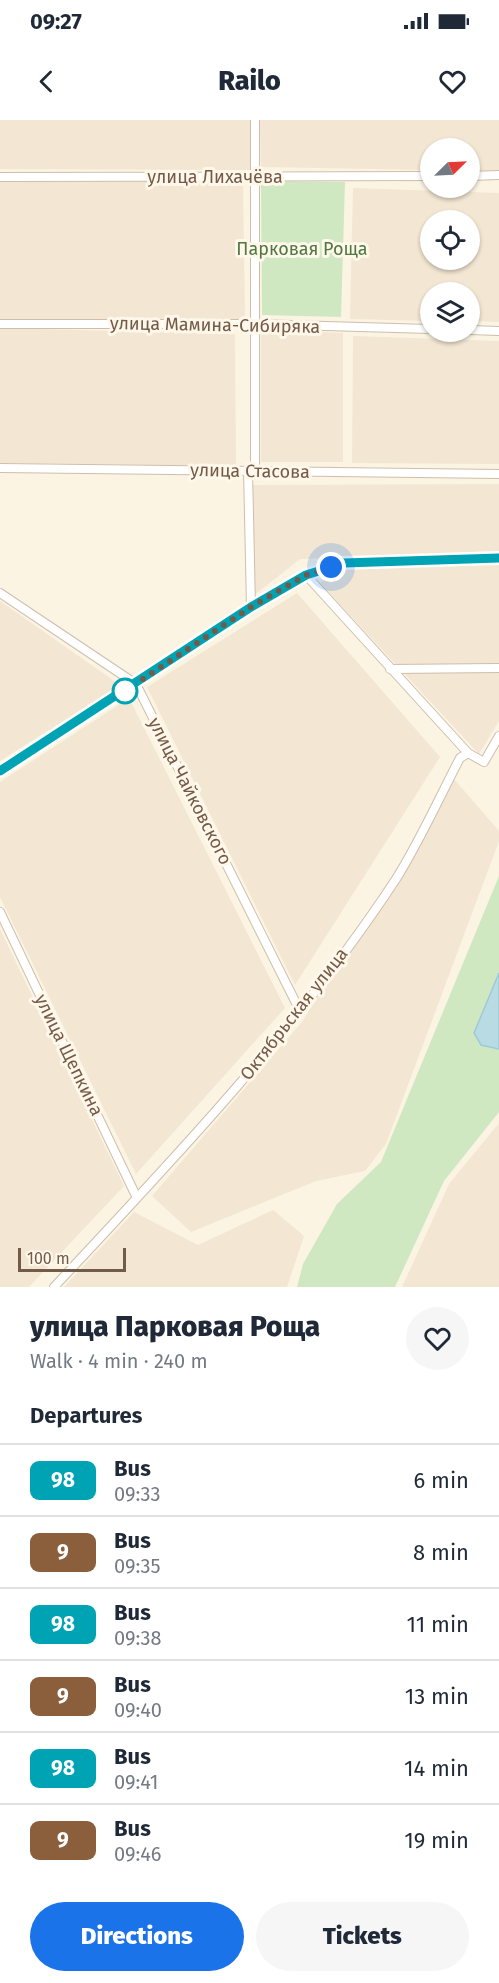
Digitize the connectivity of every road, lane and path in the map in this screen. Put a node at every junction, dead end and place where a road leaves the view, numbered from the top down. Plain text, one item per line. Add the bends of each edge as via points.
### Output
1 (255, 120) edge
2 (499, 175) edge
3 (420, 176) edge
4 (480, 176) edge
5 (0, 177) edge
6 (255, 177) junction
7 (0, 324) edge
8 (256, 324) junction
9 (420, 329) edge
10 (480, 330) edge
11 (499, 330) edge
12 (0, 468) edge
13 (251, 470) junction
14 (499, 474) edge
15 (499, 558) edge
16 (306, 575) junction
17 (0, 593) edge
18 (251, 607) junction
19 (499, 668) edge
20 (390, 669) junction
21 (136, 684) junction
22 (499, 736) edge
23 (468, 753) junction
24 (0, 771) edge
25 (0, 912) edge
26 (300, 1011) junction
27 (137, 1198) junction
28 (54, 1287) edge

1 - 6 street
2 - 4 street
3 - 6 street, улица Лихачёва
5 - 6 street, улица Лихачёва
6 - 8 street
7 - 8 street, улица Мамина-Сибиряка
8 - 9 street, улица Мамина-Сибиряка
8 - 13 street
10 - 11 street
12 - 13 street, улица Стасова
13 - 14 street, улица Стасова
13 - 18 street
15 - 16 street via 344,563
16 - 18 street
16 - 20 street
17 - 21 street, улица Чайковского
18 - 21 street
19 - 20 street
20 - 23 street
21 - 24 street
21 - 26 street, улица Чайковского
22 - 23 street via 484,762
23 - 26 street, Октябрьская улица via 460,758 397,877
25 - 27 street, улица Щепкина
26 - 27 street, Октябрьская улица via 186,1147
27 - 28 street, Октябрьская улица

